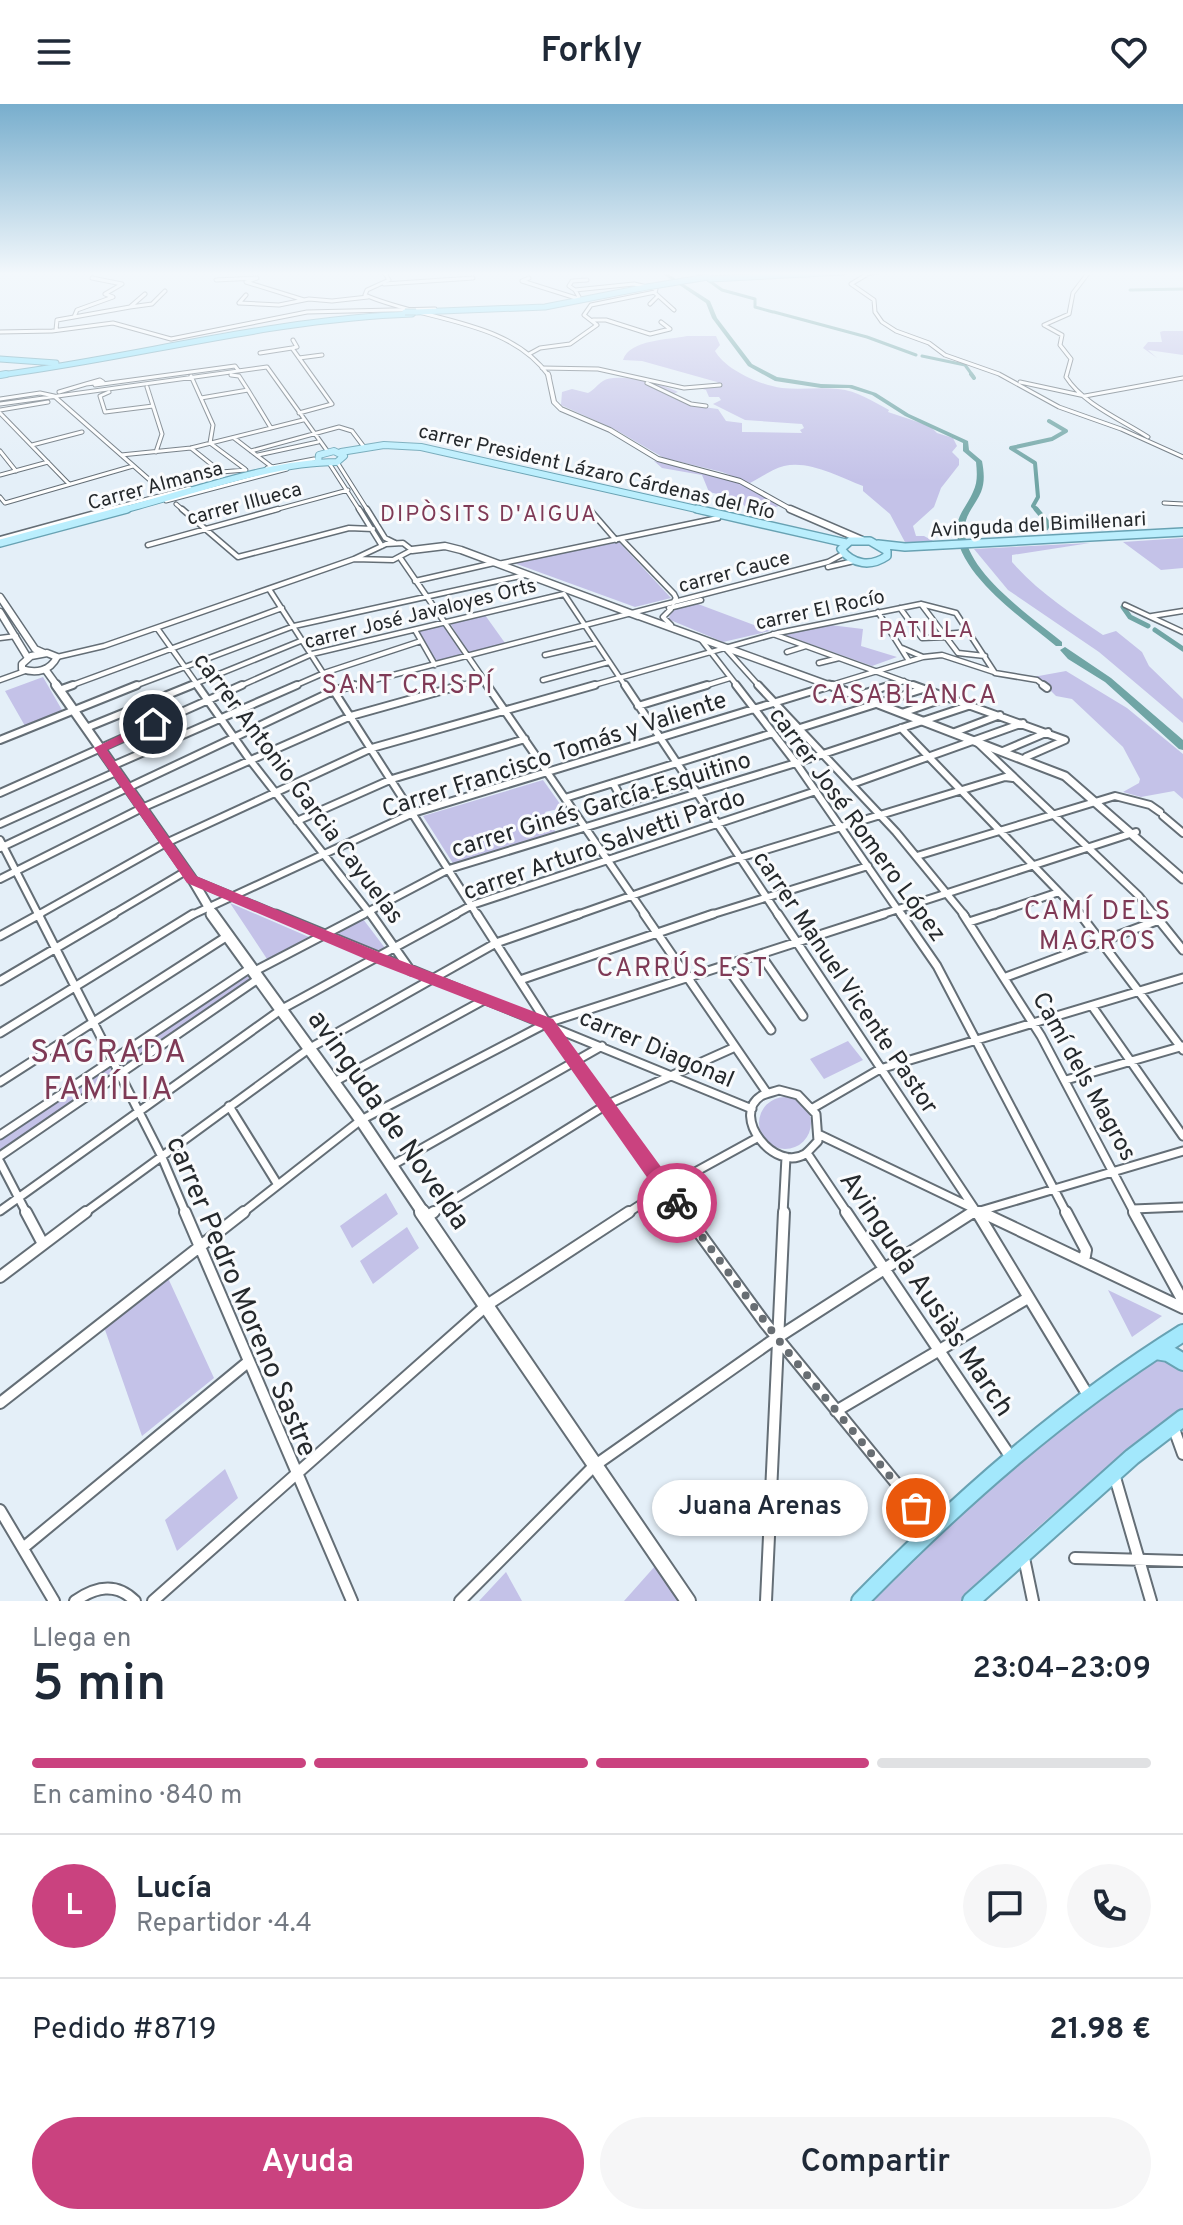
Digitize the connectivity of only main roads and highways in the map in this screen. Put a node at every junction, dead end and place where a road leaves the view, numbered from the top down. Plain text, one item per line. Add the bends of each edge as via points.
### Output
1 (188, 342) edge
2 (133, 354) junction
3 (0, 359) edge
4 (0, 375) edge
5 (342, 454) junction
6 (319, 456) junction
7 (1183, 533) edge
8 (0, 542) edge
9 (846, 544) junction
10 (878, 544) junction
11 (896, 549) junction
12 (887, 556) junction
13 (0, 597) edge
14 (0, 612) edge
15 (44, 653) junction
16 (25, 664) junction
17 (45, 669) junction
18 (1183, 1333) edge
19 (1154, 1352) junction
20 (1183, 1362) edge
21 (1178, 1422) edge
22 (688, 1601) edge
23 (860, 1601) edge
24 (971, 1601) edge

1 - 2 highway, bridge
2 - 3 highway via 54,363
2 - 4 highway
5 - 6 main road
5 - 6 main road via 329,463
5 - 9 main road, carrer President Lázaro Cárdenas del Río via 413,449
5 - 9 main road, carrer President Lázaro Cárdenas del Río via 364,447 421,447
6 - 8 main road, Carrer Almansa
7 - 11 main road, Avinguda del Bimil·lenari
9 - 10 main road
9 - 12 main road via 854,561 874,563
10 - 11 main road
10 - 12 main road
11 - 12 main road
13 - 15 main road via 35,649
14 - 16 main road via 27,652
15 - 16 main road
15 - 17 main road via 57,657
16 - 17 main road
17 - 22 main road, avinguda de Novelda
18 - 19 highway
19 - 20 highway
19 - 23 highway via 1012,1459 932,1527
21 - 24 highway via 1114,1472

